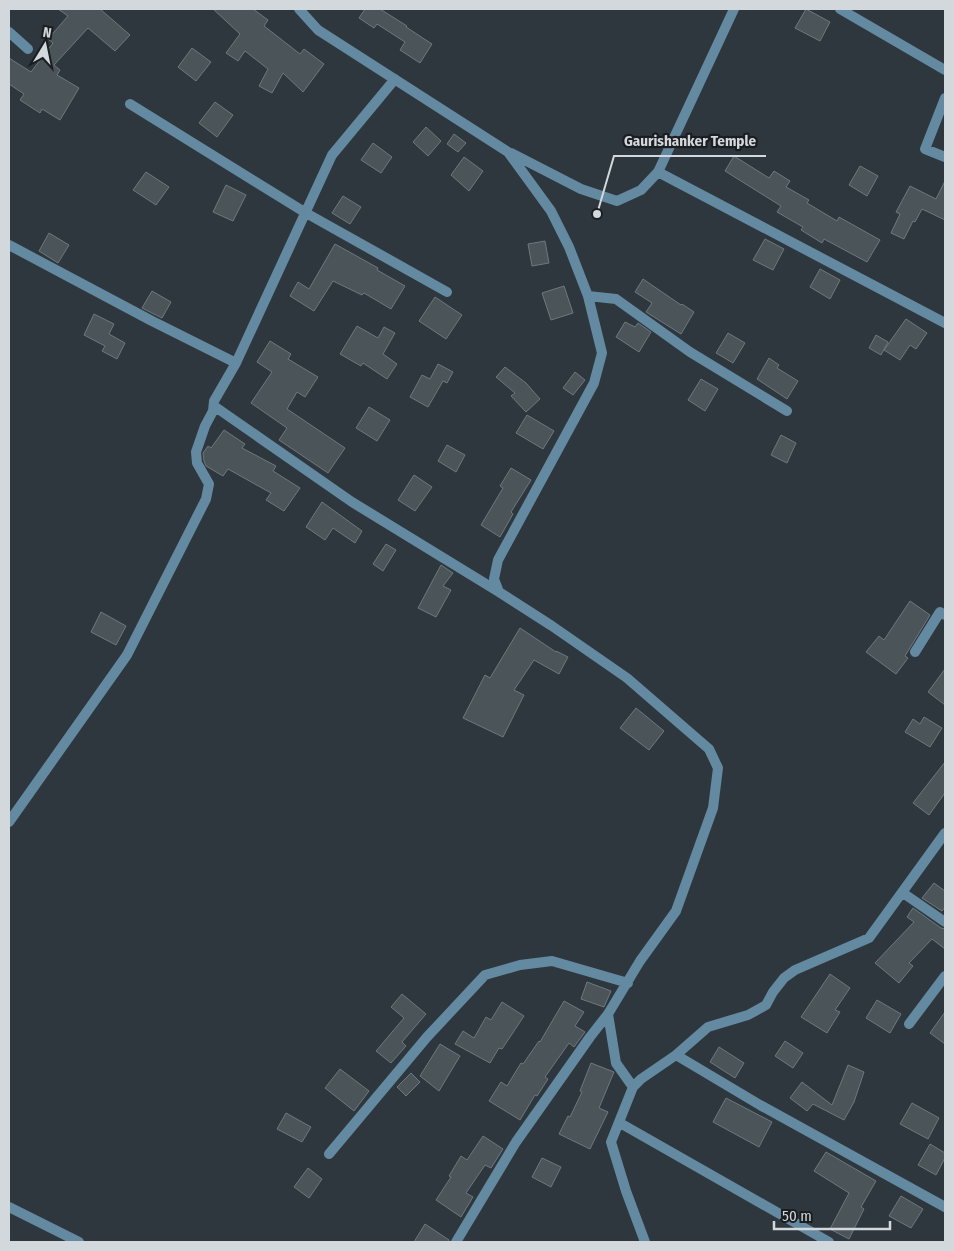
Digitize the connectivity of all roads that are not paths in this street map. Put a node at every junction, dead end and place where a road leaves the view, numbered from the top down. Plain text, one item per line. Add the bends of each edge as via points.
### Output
1 (299, 9) edge
2 (734, 9) edge
3 (840, 9) edge
4 (9, 32) edge
5 (28, 49) dead end
6 (945, 70) edge
7 (395, 79) junction
8 (945, 98) edge
9 (130, 104) dead end
10 (508, 152) junction
11 (945, 157) edge
12 (658, 172) junction
13 (306, 213) junction
14 (9, 245) edge
15 (447, 292) dead end
16 (588, 296) junction
17 (945, 323) edge
18 (236, 363) junction
19 (214, 406) junction
20 (787, 411) dead end
21 (499, 592) junction
22 (945, 615) edge
23 (915, 652) dead end
24 (9, 822) edge
25 (945, 833) edge
26 (903, 892) junction
27 (945, 922) edge
28 (945, 976) edge
29 (628, 983) junction
30 (608, 1014) junction
31 (909, 1024) dead end
32 (676, 1055) junction
33 (633, 1087) junction
34 (620, 1123) junction
35 (329, 1154) dead end
36 (945, 1207) edge
37 (9, 1208) edge
38 (78, 1242) edge
39 (456, 1242) edge
40 (645, 1242) edge
41 (829, 1242) edge

1 - 7 street via 318,30
2 - 12 street
3 - 6 street
4 - 5 street
7 - 10 street
7 - 13 street via 332,155
8 - 11 street via 925,149
9 - 13 street
10 - 12 street via 581,189 617,201 641,190
10 - 16 street via 551,211
12 - 17 street
13 - 15 street
13 - 18 street
14 - 18 street
16 - 20 street via 616,298 690,352
16 - 21 street via 602,353 594,383 498,560 494,579
18 - 19 street
19 - 21 street via 352,502
19 - 24 street via 196,452 197,463 209,484 206,499 127,655
21 - 29 street via 627,678 709,749 718,768 713,808 676,911
22 - 23 street via 940,612
25 - 26 street
26 - 27 street
26 - 32 street via 869,938 795,970 784,978 766,1005 748,1015 708,1027
28 - 31 street
29 - 30 street
29 - 35 street via 552,961 520,965 485,975 427,1037
30 - 33 street via 616,1063
30 - 39 street via 516,1142
32 - 33 street
32 - 36 street
33 - 34 street
34 - 40 street via 611,1142
34 - 41 street
37 - 38 street

